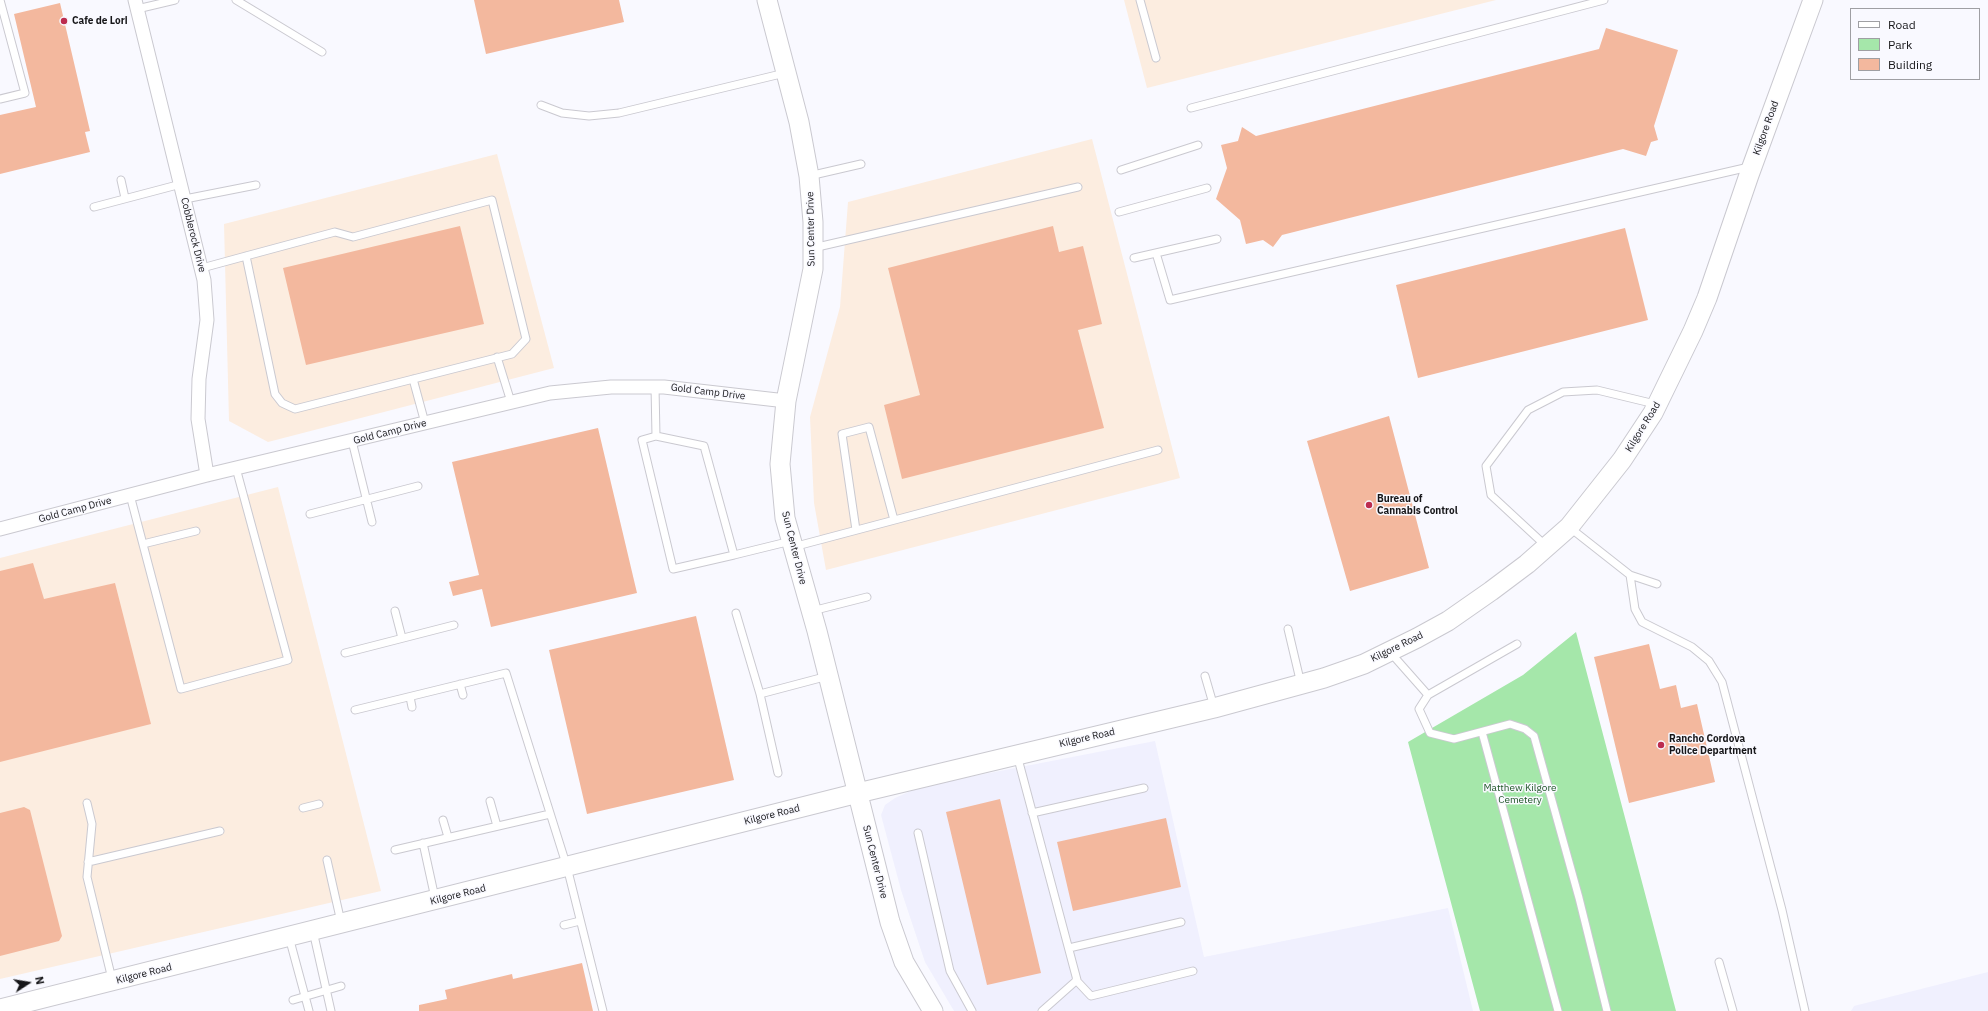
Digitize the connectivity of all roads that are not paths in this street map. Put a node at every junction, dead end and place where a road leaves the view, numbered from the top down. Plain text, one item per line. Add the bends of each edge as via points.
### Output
1 (0, 0) edge
2 (175, 0) edge
3 (236, 0) edge
4 (767, 0) edge
5 (1140, 0) edge
6 (1604, 0) edge
7 (1812, 0) edge
8 (136, 4) edge
9 (322, 52) dead end
10 (1156, 58) dead end
11 (786, 73) junction
12 (0, 99) edge
13 (541, 105) dead end
14 (1191, 108) dead end
15 (1198, 145) dead end
16 (861, 164) dead end
17 (1752, 166) junction
18 (1122, 170) dead end
19 (809, 176) junction
20 (121, 180) dead end
21 (181, 184) junction
22 (256, 185) dead end
23 (1078, 187) dead end
24 (1207, 188) dead end
25 (125, 198) junction
26 (185, 199) junction
27 (94, 207) dead end
28 (1119, 212) dead end
29 (1217, 239) dead end
30 (813, 248) junction
31 (1156, 253) junction
32 (246, 256) junction
33 (1134, 258) dead end
34 (202, 268) junction
35 (497, 357) junction
36 (413, 379) junction
37 (655, 387) junction
38 (786, 401) junction
39 (511, 402) junction
40 (1658, 405) junction
41 (425, 423) junction
42 (656, 436) junction
43 (352, 441) junction
44 (1158, 450) dead end
45 (236, 468) junction
46 (207, 476) junction
47 (418, 486) dead end
48 (130, 496) junction
49 (367, 499) junction
50 (310, 514) dead end
51 (894, 520) junction
52 (372, 522) dead end
53 (1569, 527) junction
54 (0, 529) edge
55 (856, 530) junction
56 (196, 531) dead end
57 (143, 544) junction
58 (792, 544) junction
59 (1547, 546) junction
60 (734, 555) junction
61 (1630, 575) junction
62 (1657, 584) dead end
63 (867, 597) dead end
64 (395, 610) dead end
65 (811, 612) junction
66 (736, 613) dead end
67 (454, 625) dead end
68 (1288, 629) dead end
69 (402, 638) junction
70 (1517, 644) dead end
71 (1389, 652) junction
72 (345, 653) dead end
73 (829, 676) junction
74 (1206, 676) dead end
75 (460, 684) junction
76 (1301, 684) junction
77 (760, 694) junction
78 (463, 695) dead end
79 (1428, 695) junction
80 (410, 697) junction
81 (412, 706) dead end
82 (1214, 708) junction
83 (355, 710) dead end
84 (1482, 732) junction
85 (1017, 755) junction
86 (778, 773) dead end
87 (1144, 788) dead end
88 (858, 793) junction
89 (490, 801) dead end
90 (87, 803) dead end
91 (319, 804) dead end
92 (303, 808) dead end
93 (1032, 813) junction
94 (550, 814) junction
95 (443, 820) dead end
96 (497, 826) junction
97 (220, 831) dead end
98 (918, 833) dead end
99 (448, 837) junction
100 (423, 843) junction
101 (396, 850) dead end
102 (327, 860) dead end
103 (88, 862) junction
104 (567, 867) junction
105 (435, 900) junction
106 (580, 921) junction
107 (1181, 922) dead end
108 (342, 924) junction
109 (564, 925) dead end
110 (313, 931) junction
111 (289, 937) junction
112 (1069, 948) junction
113 (1719, 962) dead end
114 (1193, 971) dead end
115 (1076, 980) junction
116 (112, 982) junction
117 (341, 986) dead end
118 (326, 990) junction
119 (305, 995) junction
120 (293, 1000) dead end
121 (0, 1009) edge
122 (309, 1011) edge
123 (332, 1011) edge
124 (603, 1011) edge
125 (933, 1011) edge
126 (972, 1011) edge
127 (1042, 1011) edge
128 (1558, 1011) edge
129 (1607, 1011) edge
130 (1733, 1011) edge
131 (1805, 1011) edge

1 - 12 lane via 25,93
2 - 8 lane
3 - 9 lane
4 - 11 street, Sun Center Drive
5 - 10 lane
6 - 14 lane
7 - 17 street, Kilgore Road
8 - 21 street, Cobblerock Drive
11 - 13 lane via 619,113 589,116 562,113
11 - 19 street, Sun Center Drive via 799,122
15 - 18 lane
16 - 19 lane
17 - 31 lane via 1170,300
17 - 40 street, Kilgore Road via 1707,298
19 - 30 street, Sun Center Drive
20 - 25 lane
21 - 25 lane
21 - 26 street, Cobblerock Drive
22 - 26 lane
23 - 30 lane
24 - 28 lane
25 - 27 lane
26 - 34 street, Cobblerock Drive
29 - 31 lane
30 - 38 street, Sun Center Drive via 812,269
31 - 33 lane
32 - 34 lane
32 - 35 lane via 335,232 352,237 492,200 526,339 512,354
32 - 36 lane via 275,394 282,403 295,409
34 - 46 street, Cobblerock Drive via 207,320 199,379 198,419
35 - 36 lane
35 - 39 lane
36 - 41 lane
37 - 38 street, Gold Camp Drive
37 - 39 street, Gold Camp Drive via 611,387 550,393
37 - 42 lane
38 - 58 street, Sun Center Drive via 780,464 785,518
39 - 41 street, Gold Camp Drive
40 - 53 street, Kilgore Road via 1622,460
40 - 59 lane via 1597,390 1563,392 1528,410 1486,466 1491,495
41 - 43 street, Gold Camp Drive
42 - 60 lane via 704,446
42 - 60 lane via 642,440 673,569
43 - 45 street, Gold Camp Drive
43 - 49 lane
44 - 51 lane
45 - 46 street, Gold Camp Drive
45 - 57 lane via 288,660 181,689
46 - 48 street, Gold Camp Drive
47 - 49 lane
48 - 54 street, Gold Camp Drive
48 - 57 lane
49 - 50 lane
49 - 52 lane
51 - 55 lane
51 - 55 lane via 869,427 842,434
53 - 59 street, Kilgore Road
53 - 61 lane
55 - 58 lane
56 - 57 lane
58 - 60 lane
58 - 65 street, Sun Center Drive
59 - 71 street, Kilgore Road via 1491,591 1448,621
61 - 62 lane
61 - 131 lane via 1635,609 1642,622 1692,647 1709,661 1722,682
63 - 65 lane
64 - 69 lane
65 - 73 street, Sun Center Drive
66 - 77 lane
67 - 69 lane
68 - 76 lane
69 - 72 lane
70 - 79 lane
71 - 76 street, Kilgore Road via 1364,664
71 - 79 lane
73 - 77 lane
73 - 88 street, Sun Center Drive
74 - 82 lane
75 - 78 lane
75 - 80 lane
75 - 94 lane via 506,673
76 - 82 street, Kilgore Road
77 - 86 lane
79 - 84 lane via 1419,709 1430,733 1454,739
80 - 81 lane
80 - 83 lane
82 - 85 street, Kilgore Road
84 - 128 lane
84 - 129 lane via 1510,724 1525,729 1534,736
85 - 88 street, Kilgore Road
85 - 93 lane
87 - 93 lane
88 - 104 street, Kilgore Road
88 - 125 street, Sun Center Drive via 890,922 904,962
89 - 96 lane
90 - 103 lane via 92,824
91 - 92 lane
93 - 112 lane
94 - 96 lane
94 - 104 lane
95 - 99 lane
96 - 99 lane
97 - 103 lane
98 - 126 lane via 950,971
99 - 100 lane
100 - 101 lane
100 - 105 lane
102 - 108 lane
103 - 116 lane via 87,877
104 - 105 street, Kilgore Road
104 - 106 lane
105 - 108 street, Kilgore Road
106 - 109 lane
106 - 124 lane
107 - 112 lane
108 - 110 street, Kilgore Road
110 - 111 street, Kilgore Road
110 - 118 lane
111 - 116 street, Kilgore Road
111 - 119 lane
112 - 115 lane
113 - 130 lane
114 - 115 lane via 1091,996
115 - 127 lane
116 - 121 street, Kilgore Road
117 - 118 lane
118 - 119 lane
118 - 123 lane
119 - 120 lane
119 - 122 lane

